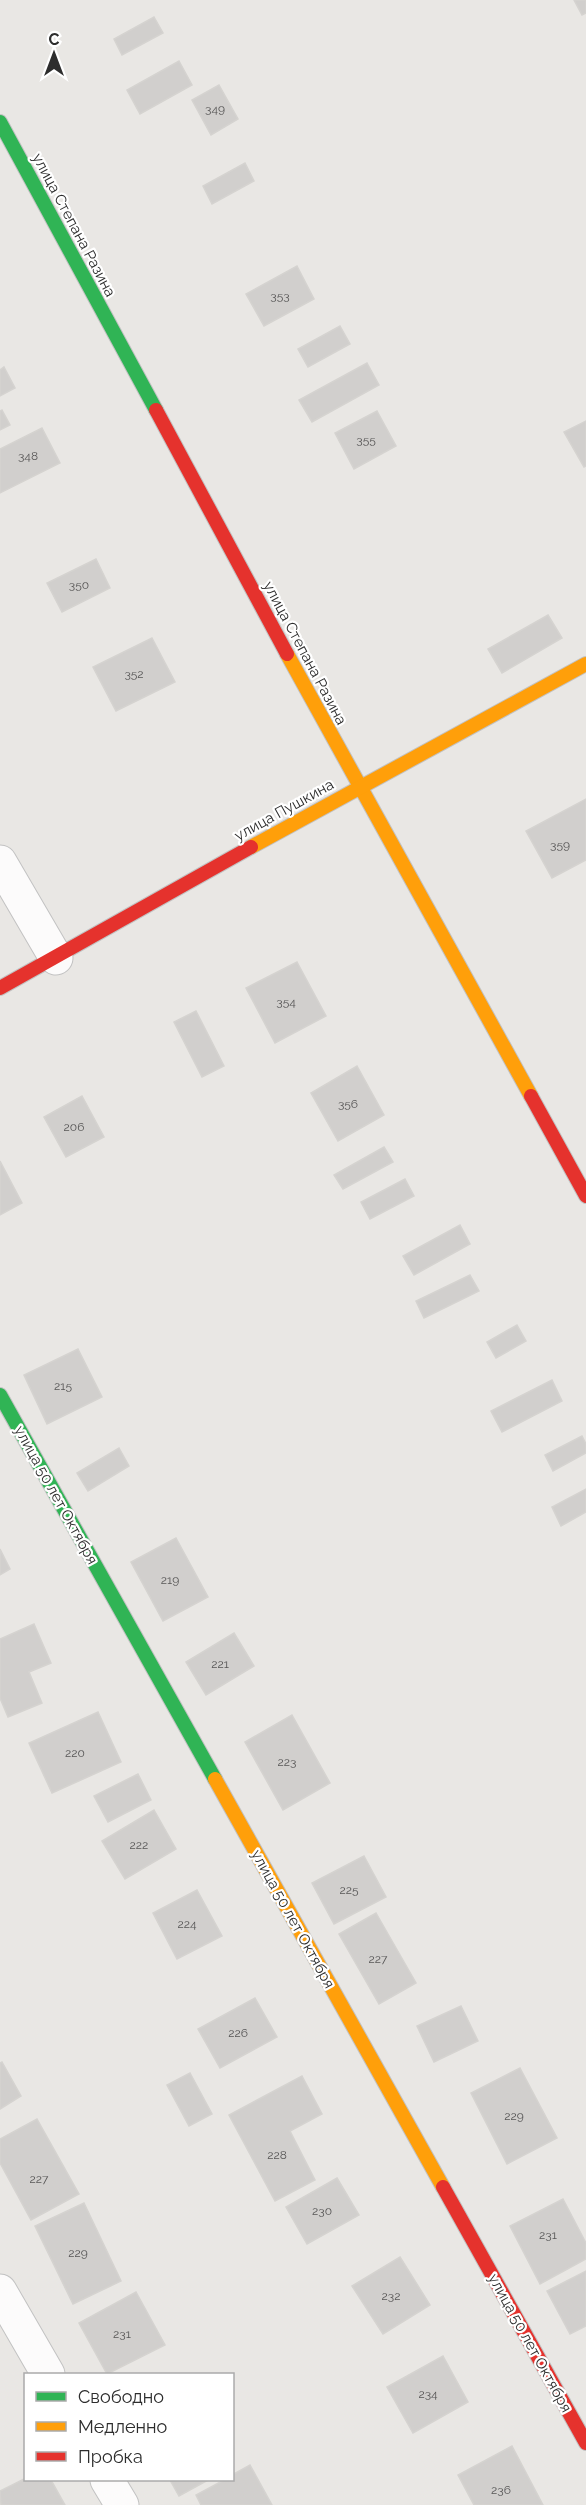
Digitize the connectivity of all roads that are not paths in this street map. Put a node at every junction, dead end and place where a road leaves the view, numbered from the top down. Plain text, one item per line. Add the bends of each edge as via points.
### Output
1 (0, 122) edge
2 (586, 664) edge
3 (359, 787) junction
4 (0, 862) edge
5 (56, 958) junction
6 (0, 988) edge
7 (586, 1196) edge
8 (0, 1395) edge
9 (0, 2291) edge
10 (47, 2373) edge
11 (586, 2443) edge
12 (108, 2481) edge
13 (122, 2505) edge

1 - 3 street, улица Степана Разина
2 - 3 street, улица Пушкина
3 - 5 street, улица Пушкина
3 - 7 street, улица Степана Разина
4 - 5 street
5 - 6 street, улица Пушкина
8 - 11 street, улица 50 лет Октября
9 - 10 street
12 - 13 street

